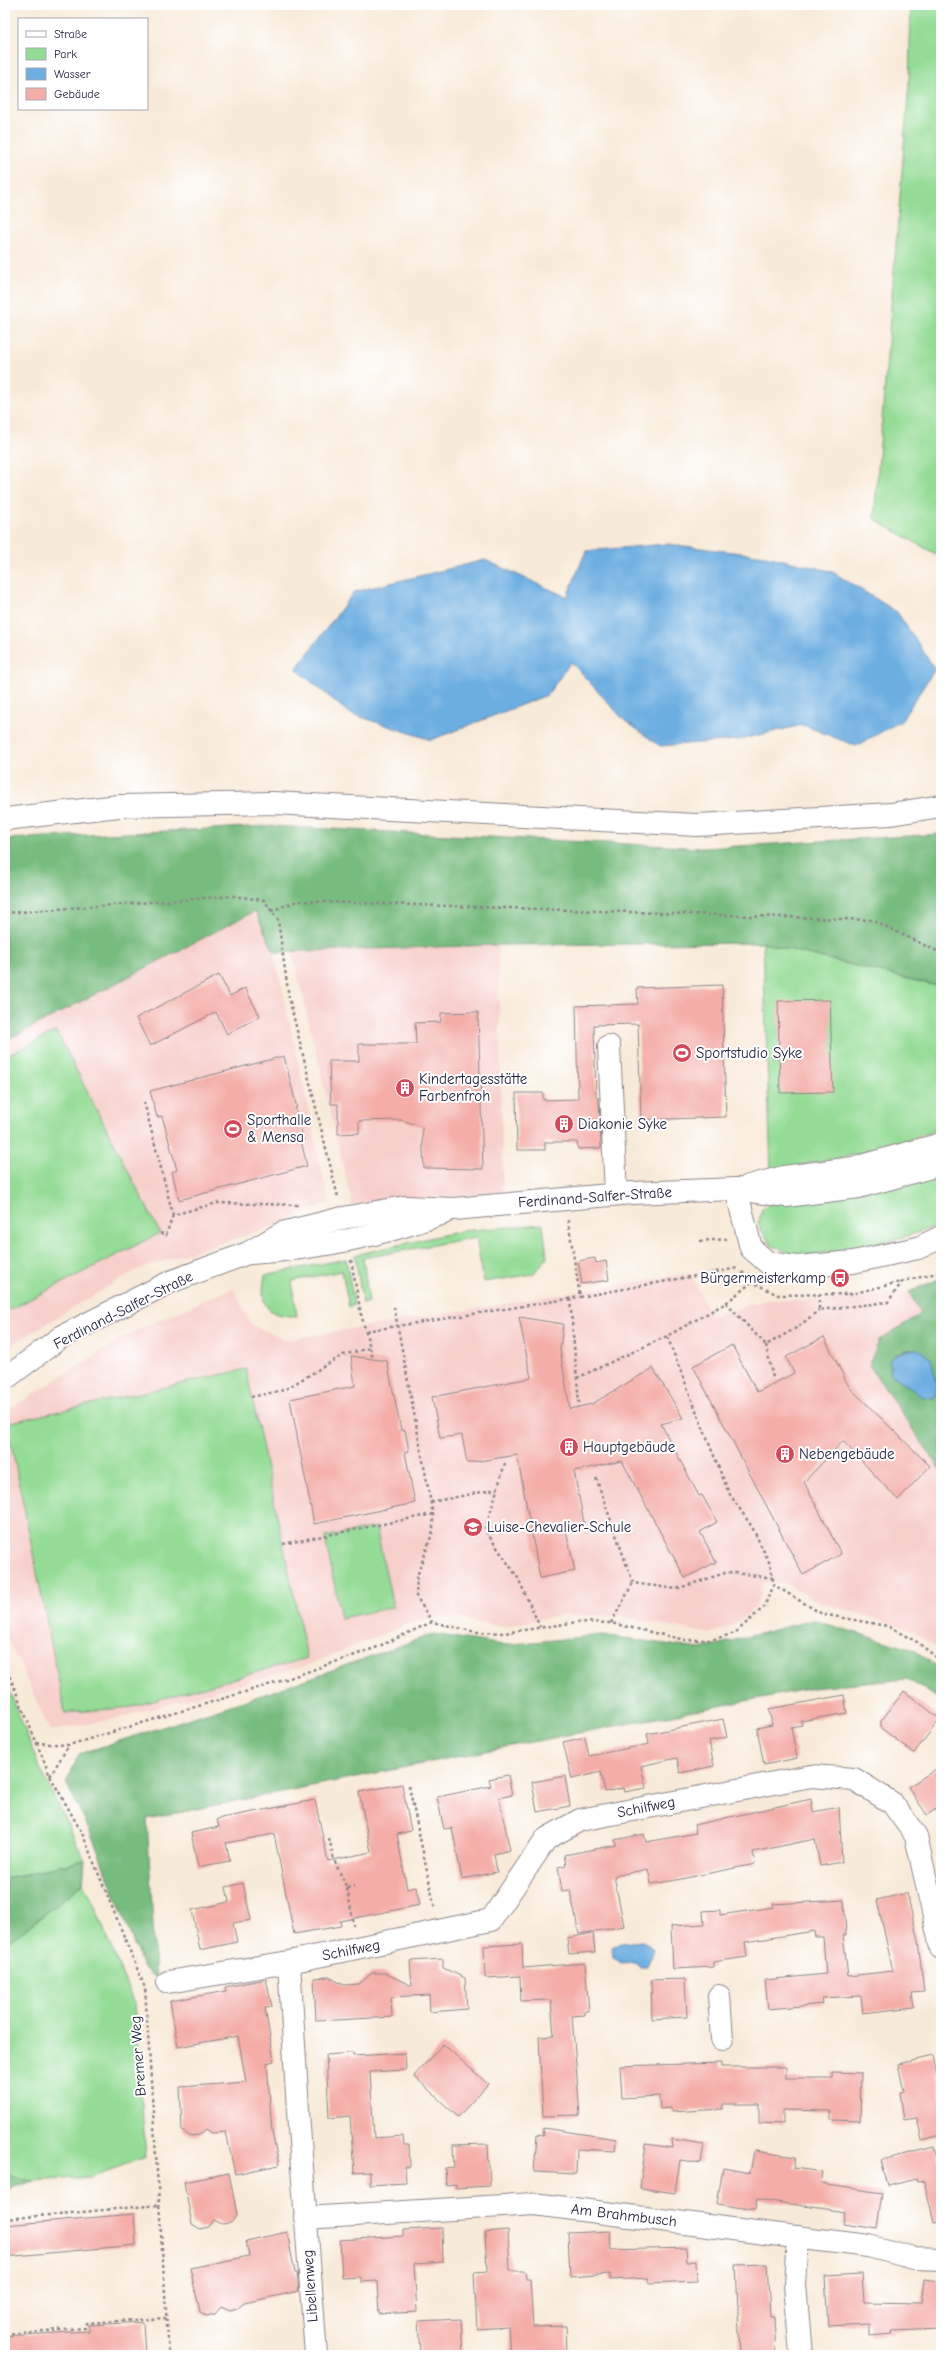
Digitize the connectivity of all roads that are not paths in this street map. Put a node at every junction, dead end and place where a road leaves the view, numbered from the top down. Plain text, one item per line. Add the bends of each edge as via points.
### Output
1 (941, 806) edge
2 (5, 819) edge
3 (609, 1046) dead end
4 (941, 1144) edge
5 (941, 1157) edge
6 (736, 1189) junction
7 (616, 1194) junction
8 (454, 1209) junction
9 (941, 1237) edge
10 (248, 1253) junction
11 (5, 1379) edge
12 (941, 1948) edge
13 (289, 1962) junction
14 (168, 1982) dead end
15 (719, 1996) dead end
16 (722, 2039) dead end
17 (305, 2218) junction
18 (798, 2237) junction
19 (941, 2260) edge
20 (316, 2355) edge
21 (801, 2355) edge

1 - 2 street via 891,814 698,825 273,803 119,806
3 - 7 street
4 - 6 street, Ferdinand-Salfer-Straße via 853,1168 784,1177
5 - 6 street, Ferdinand-Salfer-Straße via 928,1168 859,1187 786,1196
6 - 7 street, Ferdinand-Salfer-Straße
6 - 9 street via 751,1248 768,1263 797,1267 853,1262 918,1248
7 - 8 street, Ferdinand-Salfer-Straße
8 - 10 street, Ferdinand-Salfer-Straße via 402,1227 284,1251
8 - 10 street, Ferdinand-Salfer-Straße via 405,1207 343,1218 282,1233
10 - 11 street, Ferdinand-Salfer-Straße via 170,1282 61,1337
12 - 13 street, Schilfweg via 916,1836 892,1803 854,1779 811,1776 580,1820 546,1839 491,1920
13 - 14 street, Schilfweg
13 - 17 street
15 - 16 street
17 - 18 street, Am Brahmbusch via 534,2204
17 - 20 street, Libellenweg
18 - 19 street, Am Brahmbusch via 868,2246 914,2258
18 - 21 street via 795,2285

